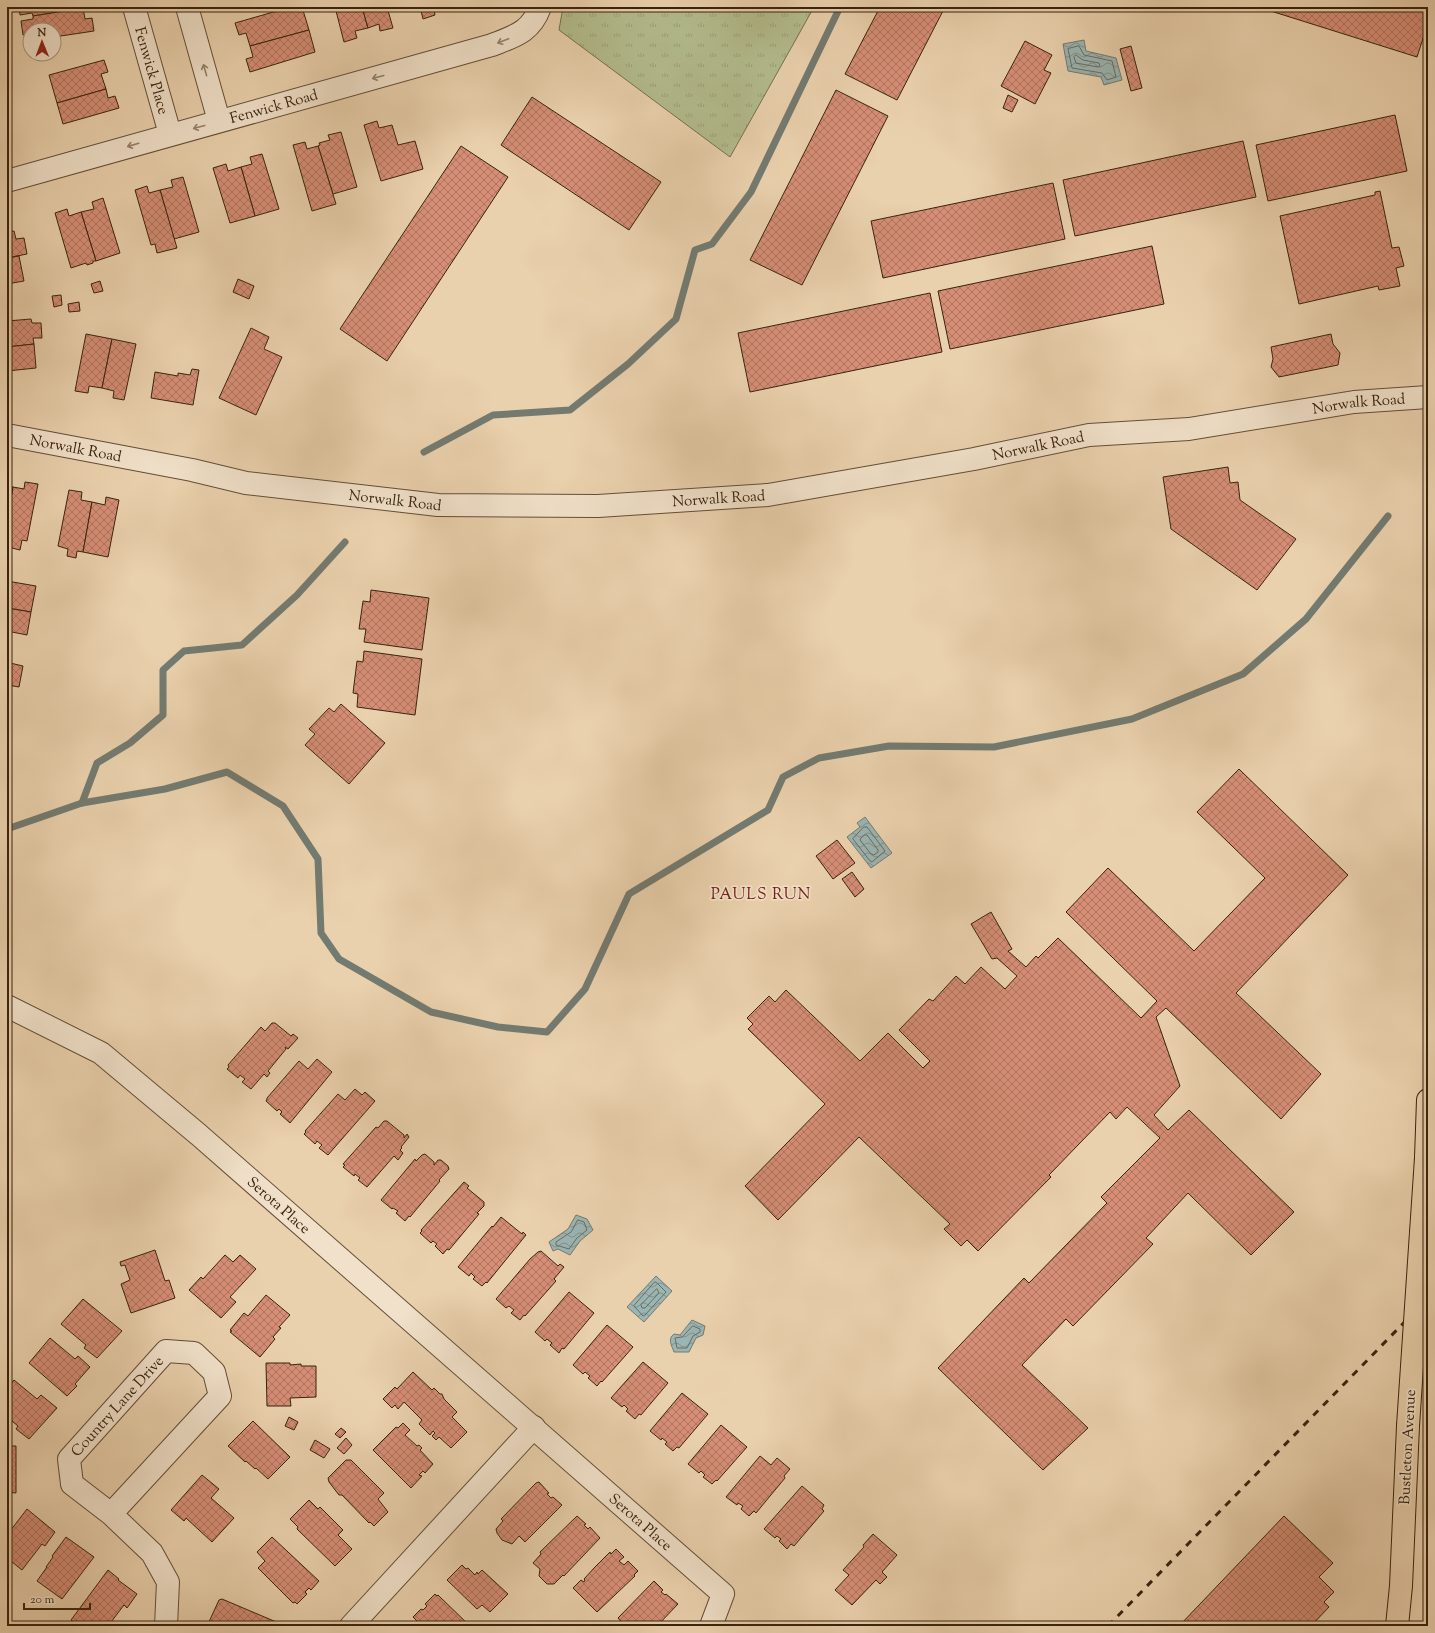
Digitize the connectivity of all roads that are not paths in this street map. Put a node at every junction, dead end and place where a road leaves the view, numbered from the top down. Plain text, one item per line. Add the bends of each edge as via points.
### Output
1 (134, 7) edge
2 (187, 7) edge
3 (538, 14) edge
4 (219, 121) junction
5 (170, 134) junction
6 (7, 181) edge
7 (1428, 397) edge
8 (7, 435) edge
9 (7, 1006) edge
10 (1428, 1100) edge
11 (534, 1427) junction
12 (111, 1514) junction
13 (166, 1626) edge
14 (351, 1626) edge
15 (711, 1626) edge
16 (1397, 1626) edge

1 - 5 street, Fenwick Place
4 -> 2 street
3 -> 4 street, Fenwick Road via 528,28 492,45
4 -> 5 street, Fenwick Road
5 -> 6 street, Fenwick Road
7 - 8 street, Norwalk Road via 1354,402 1189,429 1089,435 974,459 768,495 598,506 438,505 276,487
9 - 11 street, Serota Place via 101,1053 199,1135
10 - 16 main road, Bustleton Avenue, bridge
11 - 14 street
11 - 15 street, Serota Place via 723,1594
12 - 12 street, Country Lane Drive via 220,1396 214,1372 194,1353 166,1351 69,1459 72,1484
12 - 13 street, Country Lane Drive via 152,1553 168,1582

